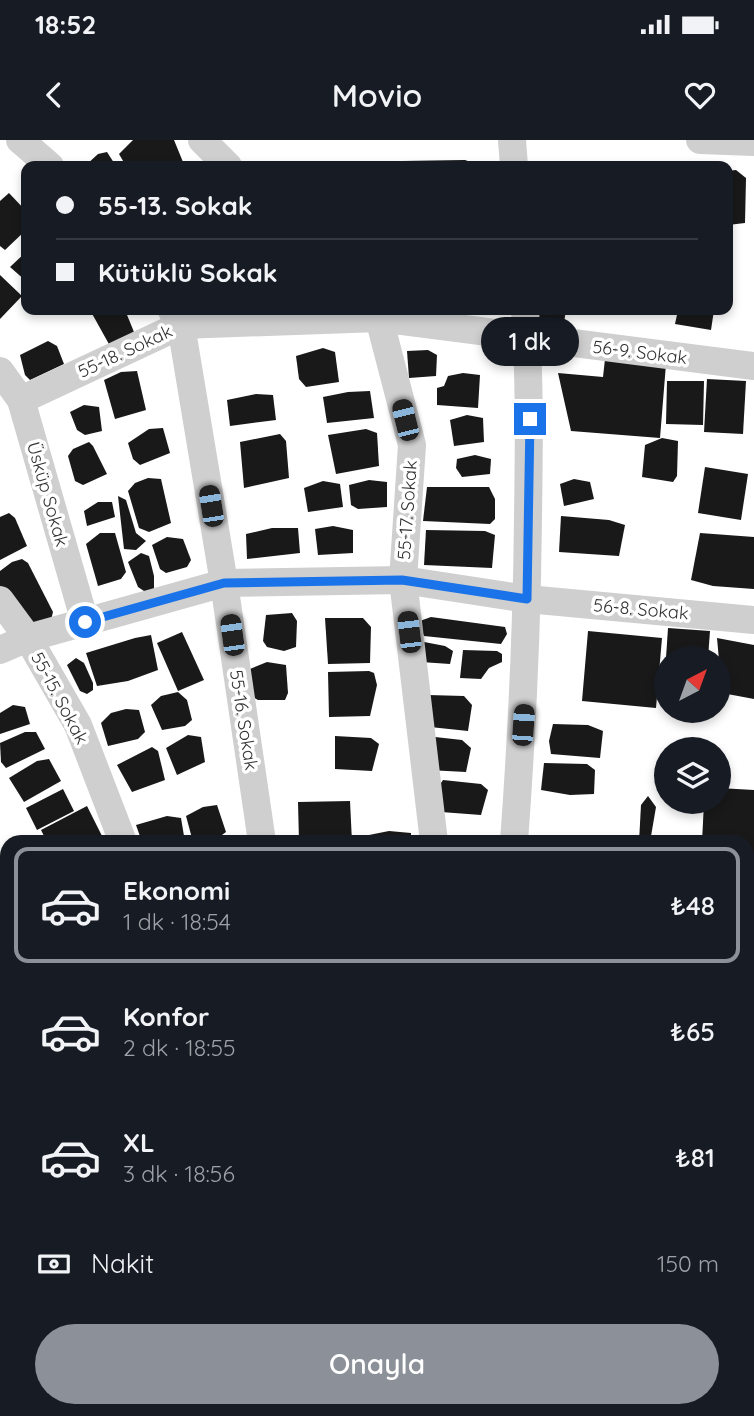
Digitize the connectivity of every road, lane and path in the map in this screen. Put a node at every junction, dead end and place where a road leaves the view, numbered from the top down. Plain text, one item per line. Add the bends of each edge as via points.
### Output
1 (20, 140) edge
2 (202, 140) edge
3 (512, 140) edge
4 (700, 140) edge
5 (754, 142) edge
6 (44, 161) edge
7 (223, 161) edge
8 (514, 161) edge
9 (309, 315) edge
10 (375, 315) edge
11 (392, 315) edge
12 (176, 317) edge
13 (526, 323) edge
14 (754, 366) edge
15 (0, 371) edge
16 (21, 400) junction
17 (402, 580) junction
18 (224, 583) junction
19 (527, 599) junction
20 (0, 600) edge
21 (754, 620) edge
22 (85, 622) junction
23 (28, 638) junction
24 (0, 650) edge
25 (120, 835) edge
26 (261, 835) edge
27 (433, 835) edge
28 (514, 835) edge

1 - 6 street
2 - 7 street
3 - 8 street
4 - 5 street
9 - 12 street, 55-18. Sokak
10 - 17 street, 55-17. Sokak via 412,445
11 - 13 street, 55-18. Sokak
12 - 16 street, 55-18. Sokak
12 - 18 street, 55-16. Sokak
13 - 14 street, 56-9. Sokak
13 - 19 street via 530,419
15 - 16 street, Üsküp Sokak
16 - 22 street, Üsküp Sokak
17 - 18 street, 56-8. Sokak
17 - 19 street, 56-8. Sokak
17 - 27 street, 55-17. Sokak
18 - 22 street, 56-8. Sokak
18 - 26 street, 55-16. Sokak
19 - 21 street, 56-8. Sokak
19 - 28 street
20 - 23 street, 55-15. Sokak
22 - 23 street, 56-8. Sokak
23 - 24 street, 56-8. Sokak
23 - 25 street, 55-15. Sokak via 78,725

